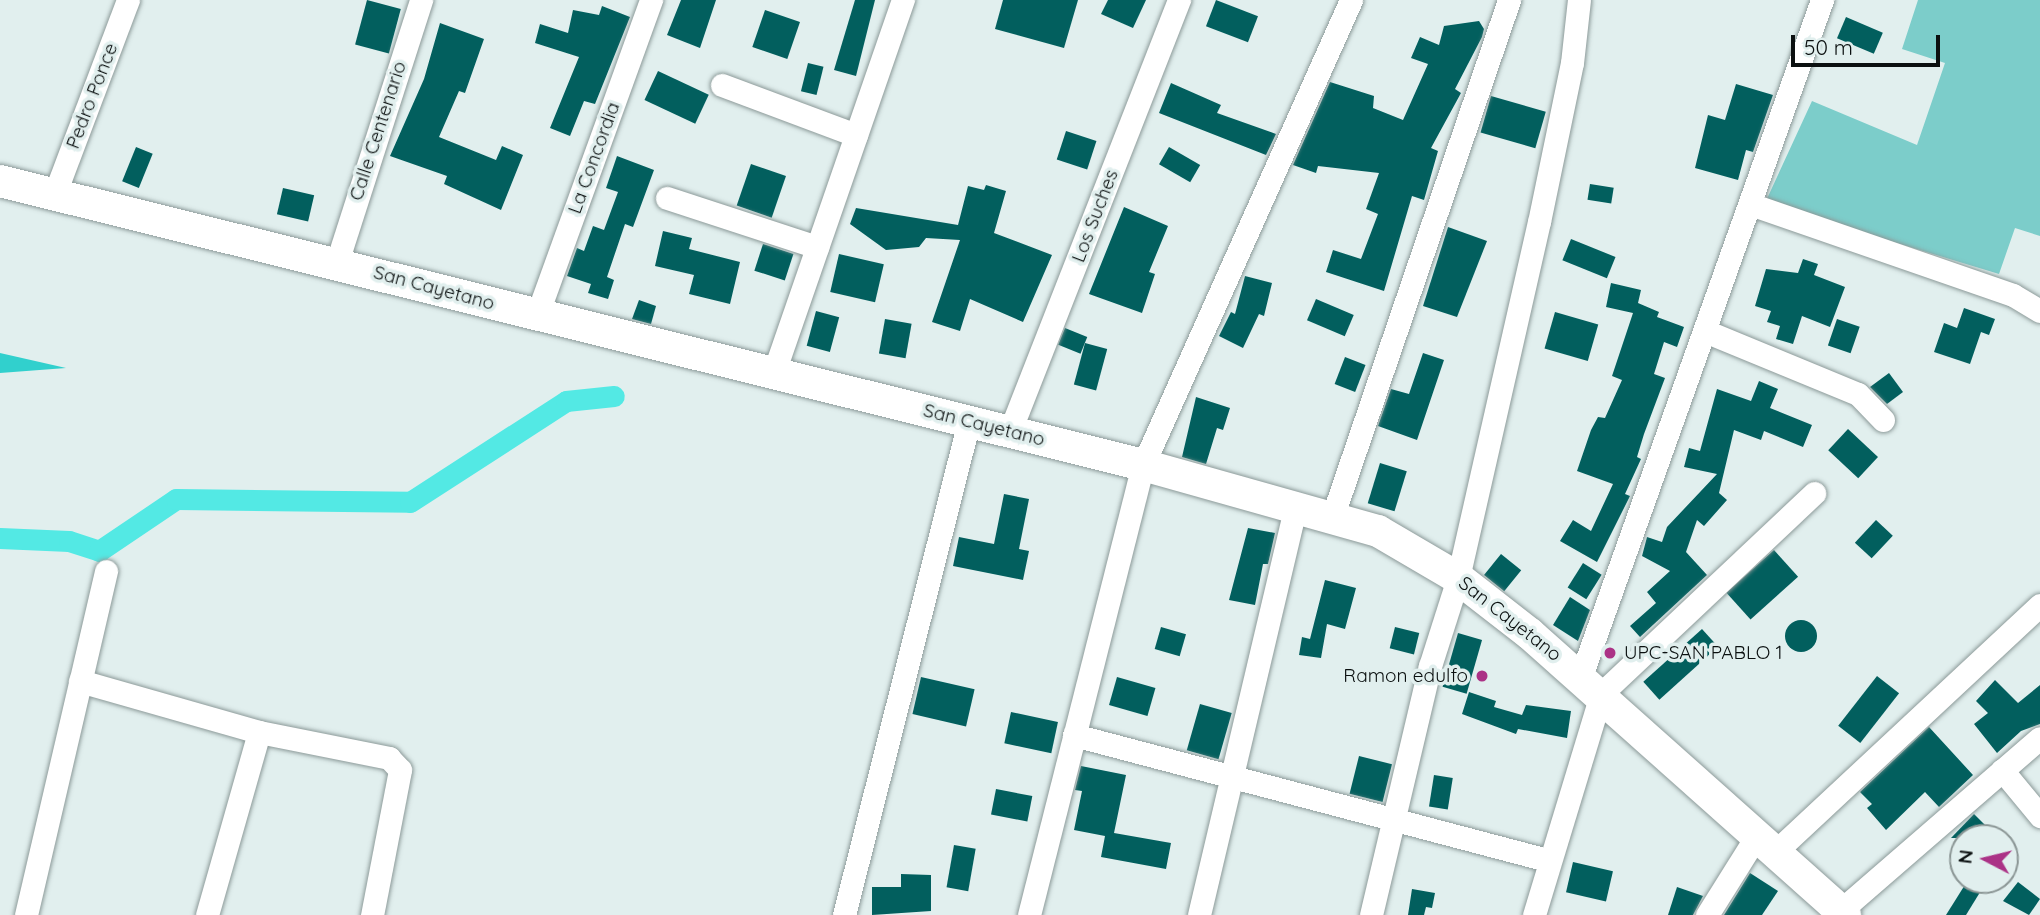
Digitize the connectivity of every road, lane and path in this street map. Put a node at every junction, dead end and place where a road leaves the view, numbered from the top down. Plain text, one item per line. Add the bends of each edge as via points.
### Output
1 (128, 0) edge
2 (421, 0) edge
3 (651, 0) edge
4 (904, 0) edge
5 (1179, 0) edge
6 (1351, 0) edge
7 (1509, 0) edge
8 (1580, 0) edge
9 (1822, 0) edge
10 (722, 85) dead end
11 (856, 135) junction
12 (0, 181) edge
13 (55, 193) junction
14 (667, 198) dead end
15 (1750, 204) junction
16 (817, 247) junction
17 (337, 262) junction
18 (2040, 311) edge
19 (537, 315) junction
20 (1705, 331) junction
21 (774, 372) junction
22 (1883, 420) dead end
23 (969, 421) junction
24 (1010, 431) junction
25 (1143, 464) junction
26 (1814, 493) dead end
27 (1296, 505) junction
28 (1333, 515) junction
29 (106, 571) dead end
30 (1458, 578) junction
31 (2040, 605) edge
32 (80, 681) junction
33 (1591, 685) junction
34 (258, 732) junction
35 (1074, 735) junction
36 (2040, 738) edge
37 (2002, 770) junction
38 (1231, 778) junction
39 (2040, 816) edge
40 (1394, 818) junction
41 (1765, 845) junction
42 (1548, 860) junction
43 (1842, 913) edge
44 (26, 915) edge
45 (208, 915) edge
46 (372, 915) edge
47 (844, 915) edge
48 (1029, 915) edge
49 (1199, 915) edge
50 (1371, 915) edge
51 (1534, 915) edge
52 (1707, 915) edge

1 - 13 street, Pedro Ponce
2 - 17 street, Calle Centenario
3 - 19 street, La Concordia
4 - 11 street
5 - 24 street, Los Suches
6 - 25 street
7 - 28 street
8 - 30 street via 1550,172
9 - 15 street
10 - 11 street
11 - 16 street
12 - 13 main road, San Cayetano
13 - 17 main road, San Cayetano
14 - 16 street
15 - 18 street via 2013,295
15 - 20 street
16 - 21 street
17 - 19 main road, San Cayetano
19 - 21 main road, San Cayetano
20 - 22 street via 1858,394
20 - 33 street
21 - 23 main road, San Cayetano
23 - 24 main road, San Cayetano
23 - 47 street
24 - 25 main road, San Cayetano
25 - 27 main road, San Cayetano
25 - 35 street
26 - 33 street
27 - 28 main road, San Cayetano
27 - 38 street
28 - 30 main road, San Cayetano via 1407,545
29 - 32 street
30 - 33 main road, San Cayetano
30 - 40 street via 1430,666
31 - 41 street
32 - 34 street
32 - 44 street
33 - 41 main road, San Cayetano
33 - 42 street
34 - 45 street
34 - 46 street via 389,758 400,770
35 - 38 street
35 - 48 street
36 - 37 street
37 - 39 street
37 - 43 street
38 - 40 street
38 - 49 street
40 - 42 street
40 - 50 street
41 - 43 main road, San Cayetano
41 - 52 street
42 - 51 street

